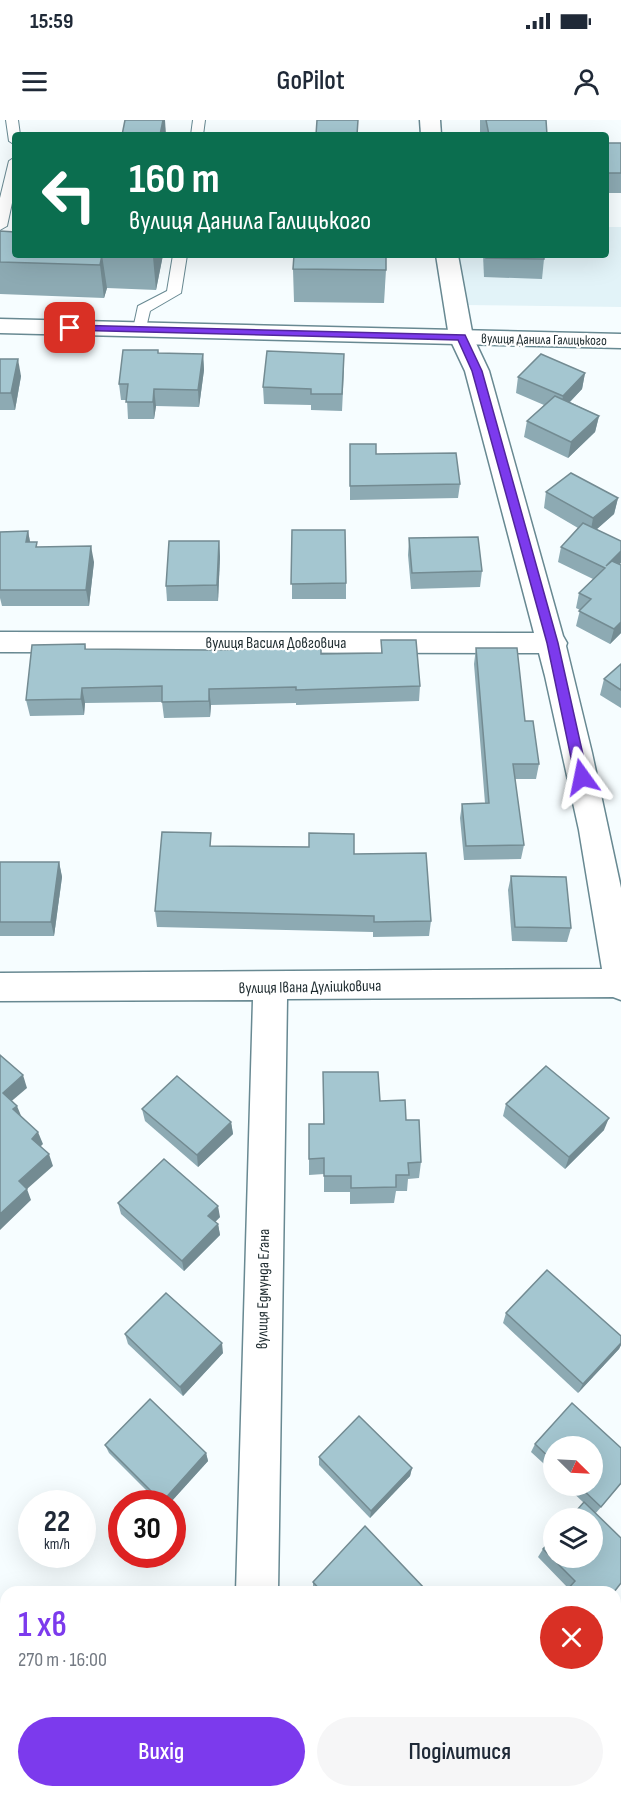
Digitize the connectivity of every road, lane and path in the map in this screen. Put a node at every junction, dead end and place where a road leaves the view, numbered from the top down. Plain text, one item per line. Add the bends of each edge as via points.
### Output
1 (12, 174) edge
2 (0, 226) edge
3 (180, 258) edge
4 (447, 258) edge
5 (0, 326) edge
6 (141, 329) junction
7 (461, 337) junction
8 (621, 340) edge
9 (0, 642) edge
10 (553, 643) junction
11 (621, 984) edge
12 (0, 987) edge
13 (270, 987) junction
14 (257, 1586) edge

1 - 2 lane
3 - 6 lane via 174,293 143,309
4 - 7 street
5 - 6 street, вулиця Данила Галицького
6 - 7 street, вулиця Данила Галицького
7 - 8 street, вулиця Данила Галицького
7 - 10 street via 477,371
9 - 10 street, вулиця Василя Довговича
10 - 11 street via 606,889
11 - 13 street, вулиця Івана Дулішковича
12 - 13 street, вулиця Івана Дулішковича
13 - 14 street, вулиця Едмунда Еґана

